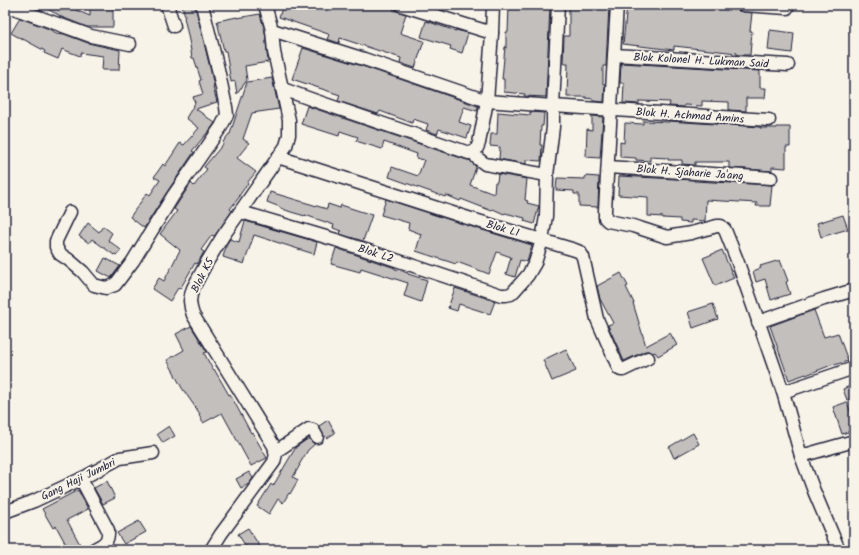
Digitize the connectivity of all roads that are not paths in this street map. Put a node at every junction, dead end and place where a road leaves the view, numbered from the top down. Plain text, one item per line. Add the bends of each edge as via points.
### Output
1 (5, 5) edge
2 (167, 5) edge
3 (202, 5) edge
4 (265, 5) edge
5 (401, 5) edge
6 (493, 5) edge
7 (558, 5) edge
8 (617, 5) edge
9 (743, 5) edge
10 (787, 8) dead end
11 (174, 26) dead end
12 (272, 30) junction
13 (492, 33) junction
14 (130, 44) dead end
15 (614, 55) junction
16 (788, 65) dead end
17 (283, 89) junction
18 (487, 100) junction
19 (553, 106) junction
20 (611, 110) junction
21 (769, 120) dead end
22 (474, 152) junction
23 (278, 157) junction
24 (608, 167) junction
25 (547, 176) junction
26 (771, 178) dead end
27 (70, 212) dead end
28 (241, 212) junction
29 (542, 240) junction
30 (854, 290) edge
31 (758, 322) junction
32 (648, 358) dead end
33 (854, 368) edge
34 (783, 392) junction
35 (317, 438) dead end
36 (854, 441) edge
37 (275, 452) junction
38 (153, 453) dead end
39 (800, 456) junction
40 (81, 479) junction
41 (5, 512) edge
42 (93, 550) edge
43 (211, 550) edge
44 (839, 550) edge

1 - 14 street via 91,36
2 - 11 street
3 - 27 street via 227,115 115,285 106,288 94,284 60,254 56,241
4 - 12 street, Blok K5
5 - 13 street
6 - 13 street
7 - 19 street
8 - 15 street
9 - 10 street
12 - 17 street, Blok K5 via 274,52
12 - 18 street, Blok H. Achmad Amins
13 - 18 street
15 - 16 street, Blok Kolonel H. Lukman Said
15 - 20 street
17 - 22 street via 469,153
17 - 23 street, Blok K5 via 289,135 286,146
18 - 19 street, Blok H. Achmad Amins
18 - 22 street via 479,143
19 - 20 street, Blok H. Achmad Amins
19 - 25 street
20 - 21 street, Blok H. Achmad Amins
20 - 24 street
22 - 25 street via 485,164
23 - 28 street, Blok K5
23 - 29 street, Blok L1
24 - 26 street, Blok H. Sjaharie Ja'ang
24 - 31 street via 605,210 605,218 608,221 667,237 717,226 725,230
25 - 29 street via 546,216
28 - 29 street, Blok L2 via 336,240 500,295 511,294 528,275 536,263
28 - 37 street, Blok K5 via 215,249 193,288 191,308 274,446
29 - 32 street, Blok L1 via 580,252 583,256 597,319 619,369 623,370
30 - 31 street
31 - 34 street
33 - 34 street
34 - 39 street
35 - 37 street via 313,430 309,429
36 - 39 street
37 - 43 street via 274,462
38 - 40 street, Gang Haji Jumbri via 120,458
39 - 44 street
40 - 41 street, Gang Haji Jumbri
40 - 42 street via 108,530 107,540

